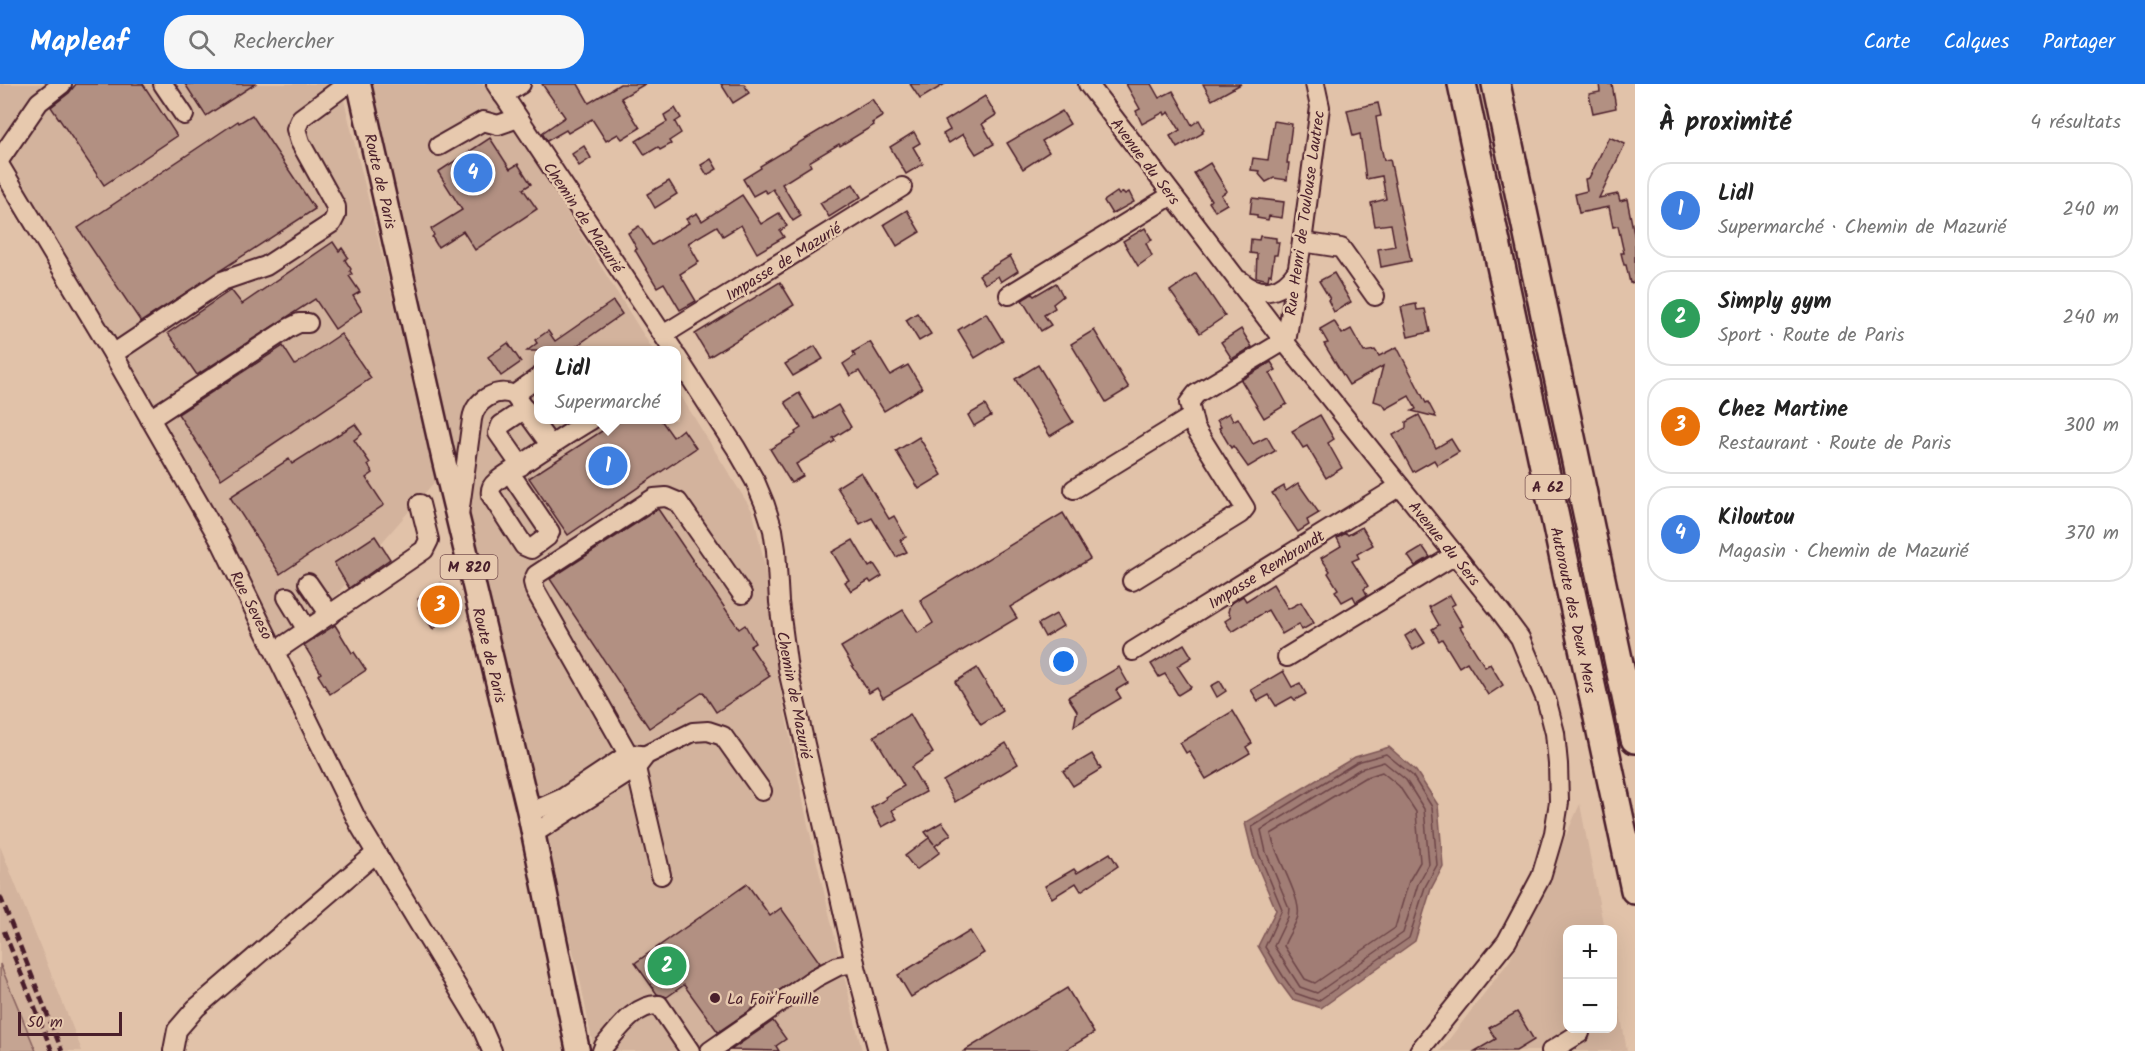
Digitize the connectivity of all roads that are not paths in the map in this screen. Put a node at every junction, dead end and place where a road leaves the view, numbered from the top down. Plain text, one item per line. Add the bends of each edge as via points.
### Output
1 (62, 84) edge
2 (163, 84) edge
3 (347, 84) edge
4 (359, 84) edge
5 (520, 84) edge
6 (1088, 84) edge
7 (1315, 84) edge
8 (1462, 84) edge
9 (1496, 84) edge
10 (499, 90) edge
11 (184, 115) dead end
12 (518, 118) junction
13 (439, 146) dead end
14 (0, 159) edge
15 (0, 166) edge
16 (902, 187) dead end
17 (1172, 195) junction
18 (1302, 242) junction
19 (1298, 271) junction
20 (1231, 273) junction
21 (1009, 295) dead end
22 (1375, 296) dead end
23 (308, 322) dead end
24 (663, 335) junction
25 (1284, 341) junction
26 (669, 346) edge
27 (112, 354) junction
28 (681, 365) edge
29 (534, 383) edge
30 (519, 402) junction
31 (1191, 417) junction
32 (150, 419) junction
33 (534, 423) edge
34 (534, 424) edge
35 (579, 424) edge
36 (550, 446) junction
37 (1400, 486) junction
38 (1074, 489) dead end
39 (420, 504) dead end
40 (458, 520) junction
41 (1455, 555) junction
42 (1132, 581) dead end
43 (308, 583) dead end
44 (742, 594) dead end
45 (287, 597) dead end
46 (330, 615) junction
47 (307, 630) junction
48 (276, 651) junction
49 (1132, 651) dead end
50 (1287, 657) dead end
51 (1634, 728) edge
52 (637, 759) junction
53 (762, 791) dead end
54 (531, 824) junction
55 (376, 853) junction
56 (661, 875) dead end
57 (1635, 890) edge
58 (855, 963) junction
59 (1580, 1033) dead end
60 (605, 1049) edge
61 (173, 1051) edge
62 (492, 1051) edge
63 (578, 1051) edge
64 (690, 1051) edge
65 (710, 1051) edge
66 (878, 1051) edge
67 (1419, 1051) edge
68 (1551, 1051) edge

1 - 14 street via 39,102
2 - 11 street
3 - 27 street via 301,118 296,129 336,207 332,223 266,266 222,281
4 - 40 main road, Route de Paris / M 820
5 - 10 street
6 - 17 street, Avenue du Sers
7 - 18 street, Rue Henri de Toulouse Lautrec via 1320,106
8 - 57 highway, Autoroute des Deux Mers / A 62
9 - 51 highway, Autoroute des Deux Mers / A 62
10 - 12 street, Chemin de Mazurié
12 - 13 street via 498,125 483,121
12 - 24 street, Chemin de Mazurié
15 - 27 street, Rue Seveso
16 - 24 street, Impasse de Mazurié
17 - 20 street, Avenue du Sers
17 - 21 street
18 - 19 street, Rue Henri de Toulouse Lautrec
18 - 22 street via 1341,248
19 - 20 street via 1286,286 1268,291 1245,285
19 - 25 street, Rue Henri de Toulouse Lautrec
20 - 25 street, Avenue du Sers
23 - 32 street via 289,328
24 - 26 street, Chemin de Mazurié
25 - 31 street via 1191,398
25 - 37 street, Avenue du Sers
27 - 32 street, Rue Seveso
28 - 58 street, Chemin de Mazurié via 755,481 772,530 788,670
29 - 30 street
30 - 33 street
30 - 36 street via 498,433 515,469
30 - 40 street via 504,392 482,401 473,410
31 - 38 street
31 - 42 street via 1245,508
32 - 48 street, Rue Seveso via 222,544
34 - 36 street
35 - 36 street
37 - 41 street, Avenue du Sers
37 - 49 street, Impasse Rembrandt
39 - 46 street via 427,546
40 - 54 main road, Route de Paris / M 820
41 - 50 street
41 - 67 street, Avenue du Sers via 1520,638 1534,667 1555,734 1558,802 1541,877 1507,940
43 - 46 street
44 - 52 street via 678,502 666,497 654,498 536,575 535,590
45 - 47 street
46 - 47 street
47 - 48 street
48 - 55 street, Rue Seveso via 354,816
52 - 53 street via 693,732 708,731 723,736
52 - 54 street via 563,798
52 - 56 street
54 - 63 main road, Route de Paris / M 820
55 - 61 street via 196,1008 177,1030
55 - 62 street, Rue Seveso
58 - 65 street via 838,966 815,978
58 - 66 street, Chemin de Mazurié
59 - 68 street
60 - 64 street via 629,1018 649,1005 658,1005

